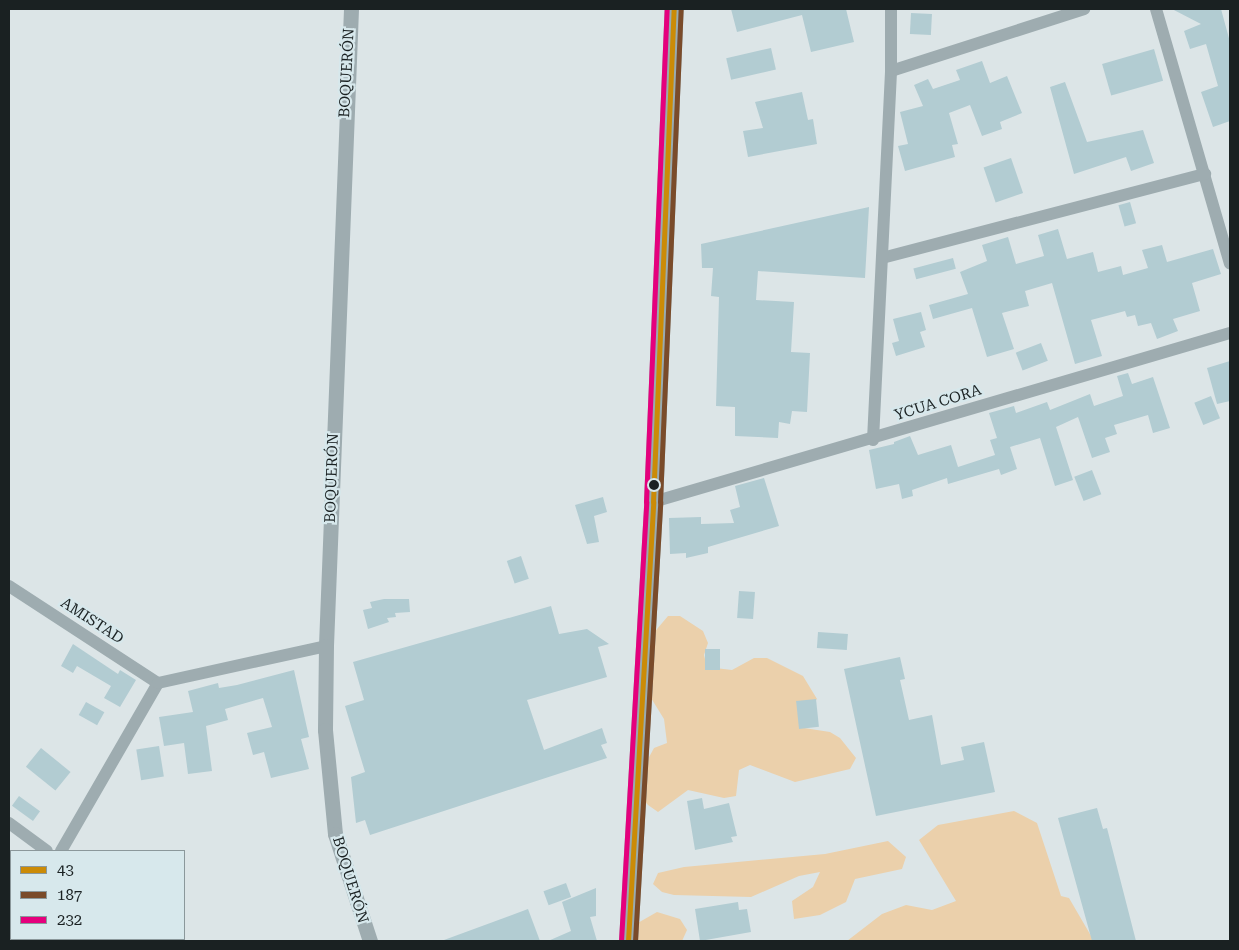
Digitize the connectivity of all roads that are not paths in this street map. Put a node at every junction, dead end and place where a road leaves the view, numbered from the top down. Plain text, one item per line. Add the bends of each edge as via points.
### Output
1 (351, 9) edge
2 (674, 9) edge
3 (891, 9) edge
4 (1084, 9) edge
5 (1156, 9) edge
6 (891, 70) junction
7 (1204, 174) junction
8 (882, 258) junction
9 (1230, 263) edge
10 (1230, 333) edge
11 (873, 440) junction
12 (653, 502) junction
13 (9, 586) edge
14 (326, 646) junction
15 (158, 684) junction
16 (9, 823) edge
17 (46, 850) edge
18 (62, 850) edge
19 (370, 941) edge
20 (628, 941) edge

1 - 14 street, BOQUERÓN
2 - 12 main road
3 - 6 street
4 - 6 street
5 - 7 street
6 - 8 street
7 - 8 street
7 - 9 street
8 - 11 street
10 - 11 street, YCUA CORA
11 - 12 street, YCUA CORA
12 - 20 main road
13 - 15 street, AMISTAD
14 - 15 street
14 - 19 street, BOQUERÓN via 325,730 335,834
15 - 18 street
16 - 17 street

